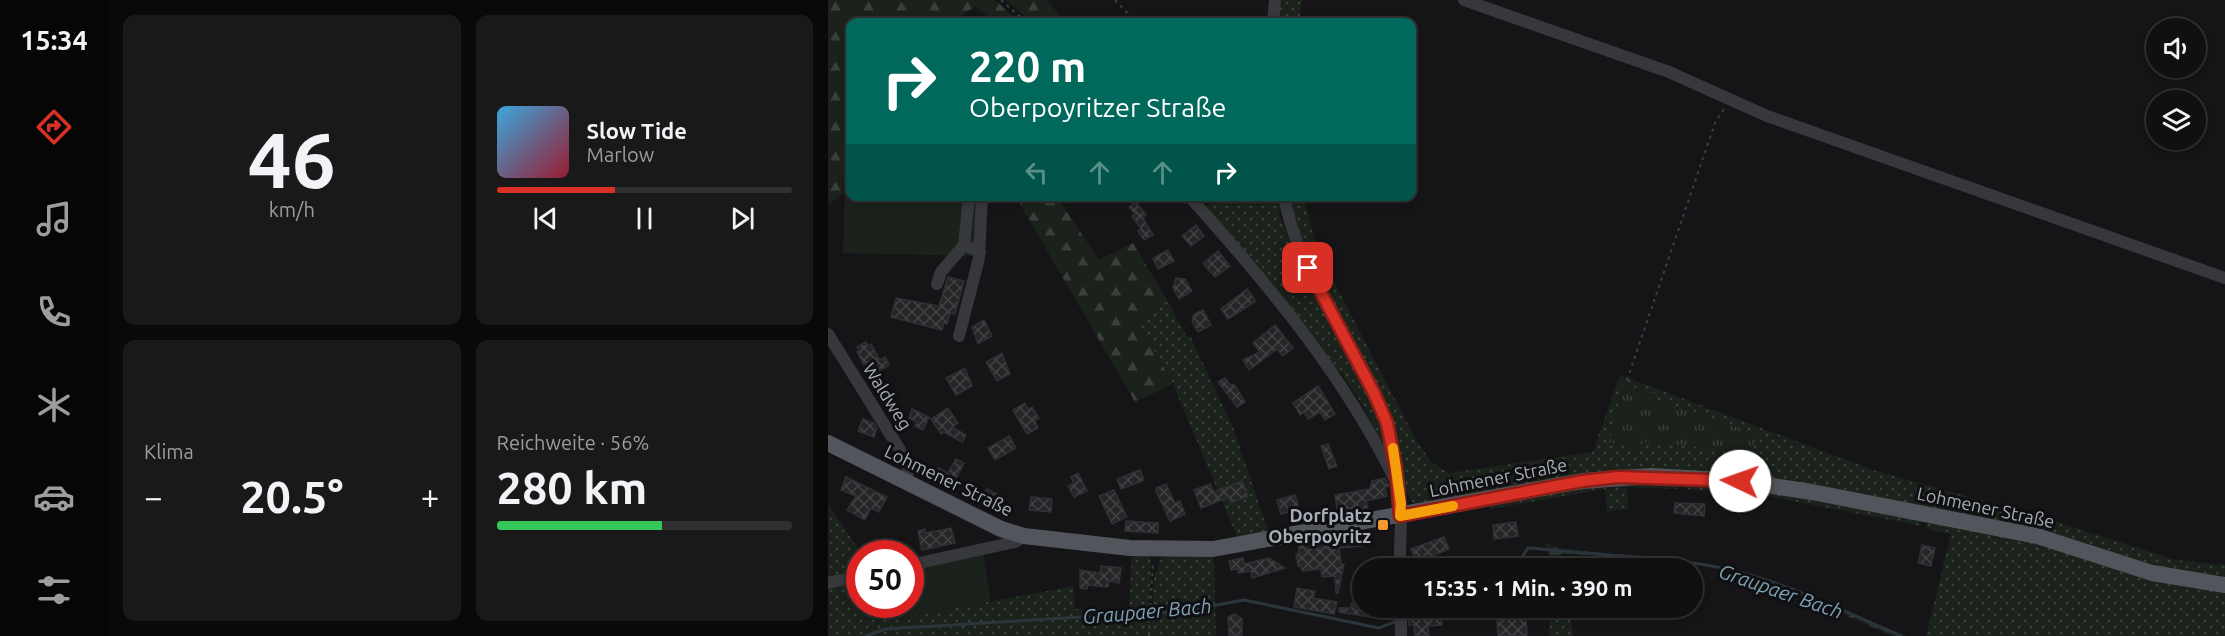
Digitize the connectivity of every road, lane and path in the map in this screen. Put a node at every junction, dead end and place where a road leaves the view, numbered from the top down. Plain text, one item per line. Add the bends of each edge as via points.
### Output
1 (1001, 0) edge
2 (1115, 0) edge
3 (1275, 0) edge
4 (1464, 0) edge
5 (1021, 18) edge
6 (1132, 18) edge
7 (1273, 18) edge
8 (1734, 102) junction
9 (968, 201) edge
10 (982, 201) edge
11 (1193, 201) edge
12 (1285, 201) edge
13 (964, 245) junction
14 (980, 252) junction
15 (2225, 278) edge
16 (937, 284) dead end
17 (828, 334) edge
18 (959, 336) dead end
19 (1627, 380) dead end
20 (828, 443) edge
21 (907, 480) junction
22 (1398, 487) junction
23 (1400, 516) junction
24 (1024, 536) junction
25 (1153, 557) dead end
26 (1400, 558) edge
27 (924, 562) edge
28 (846, 579) edge
29 (828, 583) edge
30 (2225, 585) edge
31 (1149, 636) edge

1 - 5 path
2 - 6 path
3 - 7 street
4 - 8 street via 1669,72
8 - 15 street
8 - 19 path via 1720,112 1715,123
9 - 13 street
10 - 14 street
11 - 22 street via 1277,301 1352,402
12 - 22 street via 1295,241 1387,423
13 - 14 street
13 - 16 street via 941,272
14 - 18 street
17 - 21 street, Waldweg via 900,450 908,466
20 - 21 main road, Lohmener Straße
21 - 24 main road, Lohmener Straße via 1001,529
22 - 23 street
23 - 24 main road, Lohmener Straße via 1213,549 1130,548
23 - 26 street
23 - 30 main road, Lohmener Straße via 1618,477 1740,481 2037,536 2152,573
24 - 27 street via 1015,542
25 - 31 path
28 - 29 street

